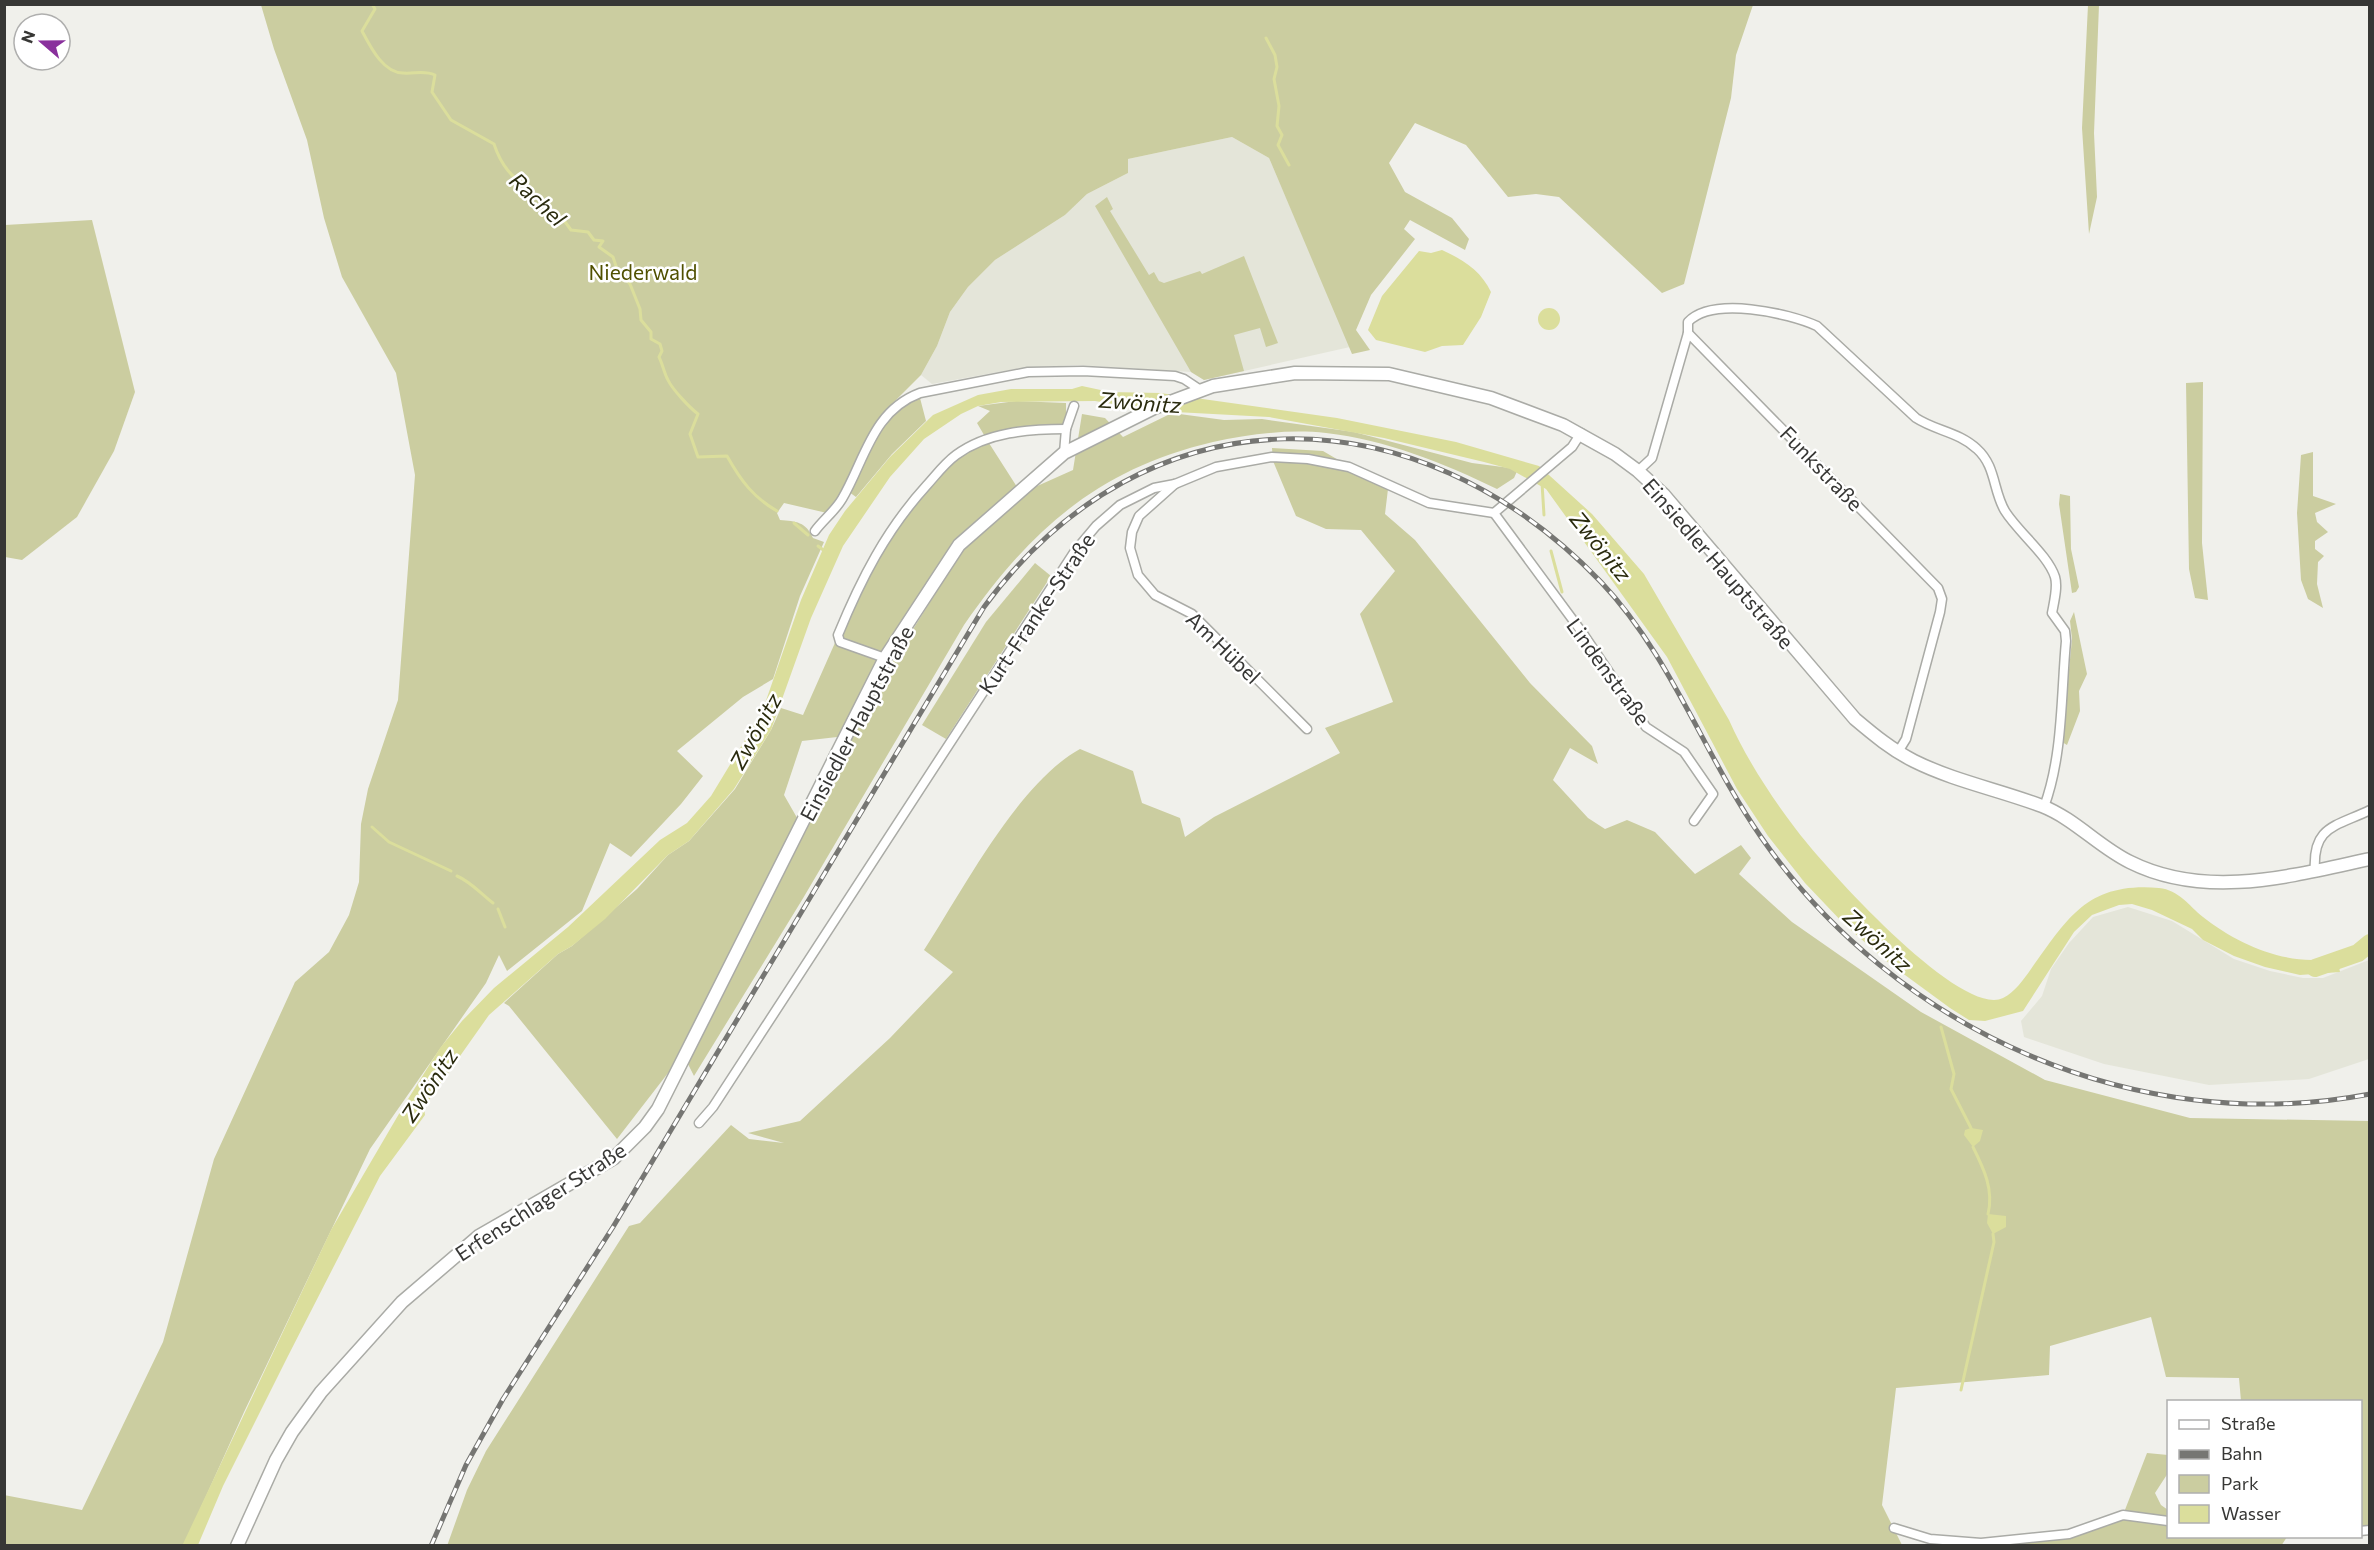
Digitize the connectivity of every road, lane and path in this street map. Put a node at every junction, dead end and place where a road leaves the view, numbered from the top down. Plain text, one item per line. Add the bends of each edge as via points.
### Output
1 (1688, 333) junction
2 (1199, 390) junction
3 (1074, 406) dead end
4 (1066, 429) junction
5 (1581, 433) junction
6 (1064, 453) junction
7 (1638, 471) junction
8 (1175, 484) junction
9 (1494, 513) junction
10 (815, 531) dead end
11 (885, 658) junction
12 (1307, 729) dead end
13 (1898, 752) junction
14 (2044, 807) junction
15 (2370, 810) edge
16 (1694, 821) dead end
17 (2370, 859) edge
18 (2315, 871) junction
19 (769, 890) joint
20 (699, 1124) dead end
21 (2167, 1521) edge
22 (1894, 1528) dead end
23 (237, 1545) edge

1 - 7 street via 1652,458
1 - 13 street, Funkstraße via 1938,588 1942,599 1940,612 1906,739
1 - 14 street via 1688,322 1702,312 1766,310 1808,322 1916,418 1959,435 1979,450 1990,465 2002,505 2013,525 2056,579 2052,613 2065,631 2057,743
2 - 5 main road, Einsiedler Hauptstraße via 1295,373 1389,374 1491,398
2 - 6 main road, Einsiedler Hauptstraße via 1129,419
2 - 10 street via 1175,376 1083,371 1028,372 920,393 904,399 880,423 842,501
3 - 4 street
4 - 6 street
4 - 11 street via 1035,429 999,436 966,449 945,464 913,501 873,556 838,634 840,642
5 - 7 main road, Einsiedler Hauptstraße
5 - 9 street via 1572,447
6 - 11 main road, Einsiedler Hauptstraße via 960,545
7 - 13 main road, Einsiedler Hauptstraße via 1664,495 1855,719
8 - 9 street, Kurt-Franke-Straße via 1216,467 1272,458 1308,459 1349,467 1429,503
8 - 12 street, Am Hübel via 1139,516 1132,532 1130,548 1138,575 1155,595 1192,614
8 - 20 street, Kurt-Franke-Straße via 1154,488 1120,505 1075,551
9 - 16 street, Lindenstraße via 1646,727 1684,752 1713,794
11 - 19 main road, Einsiedler Hauptstraße
13 - 14 main road, Einsiedler Hauptstraße via 1945,773
14 - 18 main road, Einsiedler Hauptstraße via 2118,855 2162,876 2208,883 2264,880
15 - 18 street via 2325,832 2317,840 2313,850
17 - 18 main road, Einsiedler Hauptstraße
19 - 23 main road, Erfenschlager Straße via 658,1109 645,1127 614,1158 479,1236 402,1302 321,1392 292,1432
21 - 22 street via 2123,1515 2069,1534 1981,1543 1930,1539

